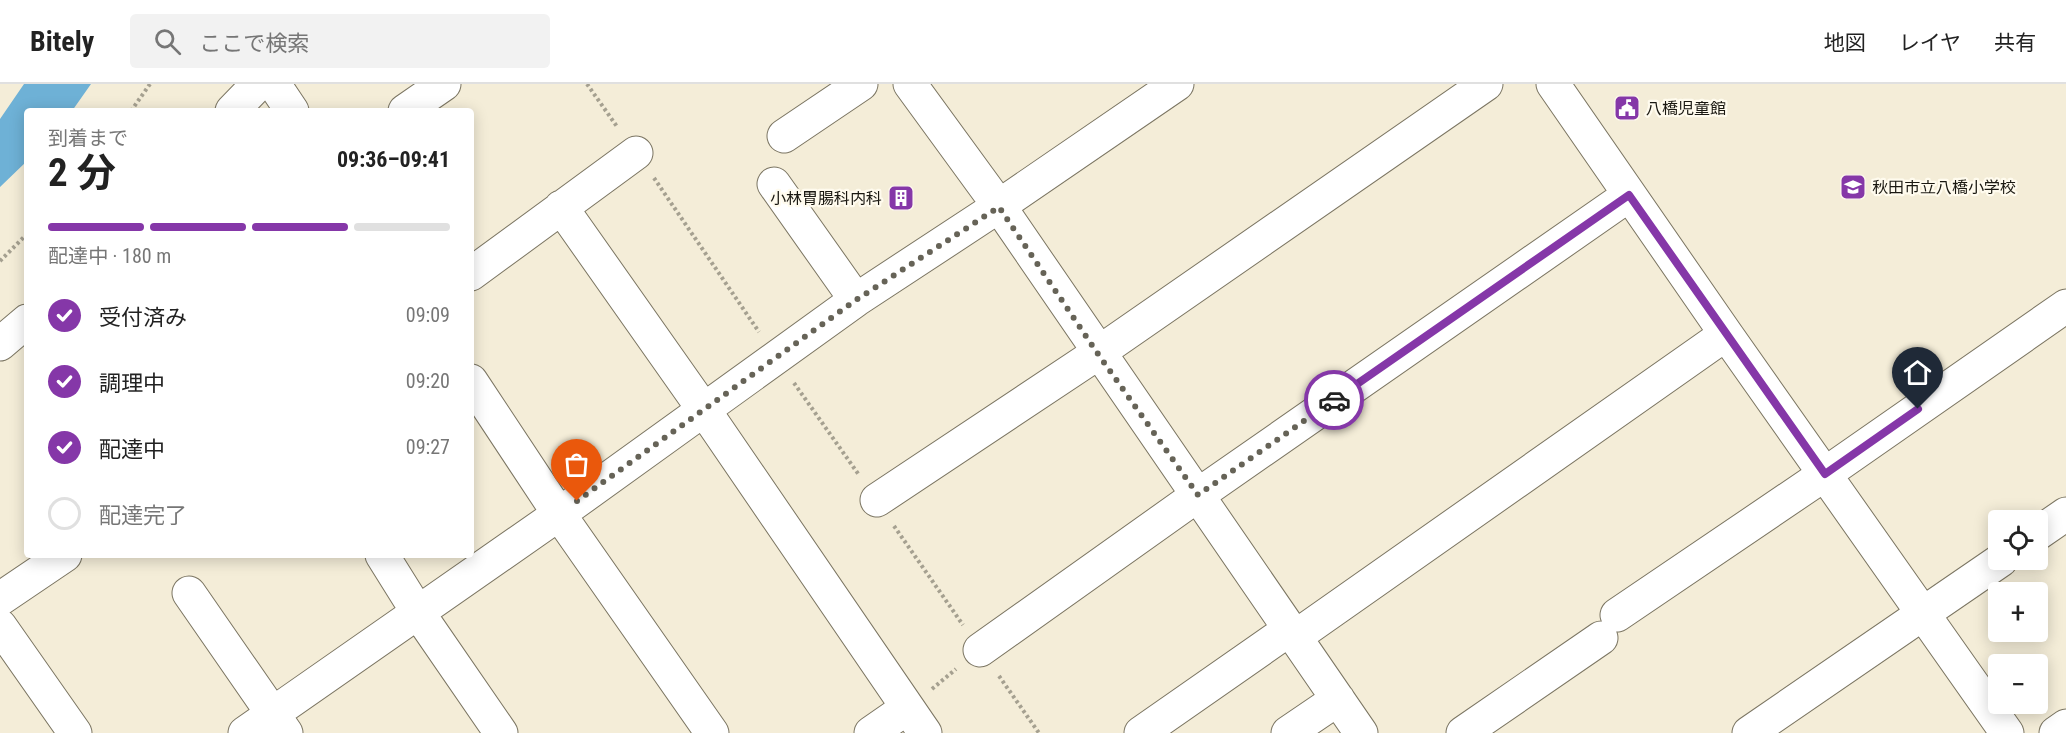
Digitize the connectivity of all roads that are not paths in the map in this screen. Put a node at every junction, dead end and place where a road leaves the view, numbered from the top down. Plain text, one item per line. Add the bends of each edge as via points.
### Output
1 (258, 84) edge
2 (274, 84) edge
3 (444, 84) edge
4 (861, 84) edge
5 (910, 84) edge
6 (1177, 84) edge
7 (1486, 84) edge
8 (1553, 84) edge
9 (235, 108) edge
10 (290, 108) edge
11 (409, 108) edge
12 (784, 136) dead end
13 (636, 153) road end
14 (774, 184) dead end
15 (1629, 195) junction
16 (561, 207) junction
17 (999, 207) junction
18 (474, 272) edge
19 (856, 300) junction
20 (2066, 306) edge
21 (24, 324) edge
22 (1726, 334) junction
23 (0, 344) edge
24 (1098, 354) junction
25 (474, 386) edge
26 (704, 410) junction
27 (1825, 474) junction
28 (1198, 495) junction
29 (877, 500) road end
30 (559, 513) junction
31 (2066, 514) edge
32 (2048, 526) edge
33 (61, 558) edge
34 (384, 558) edge
35 (1988, 569) edge
36 (189, 593) dead end
37 (0, 600) edge
38 (417, 611) junction
39 (1924, 613) junction
40 (0, 626) edge
41 (1293, 633) junction
42 (980, 650) road end
43 (1338, 699) junction
44 (916, 720) edge
45 (279, 723) edge
46 (2066, 726) edge
47 (75, 733) edge
48 (245, 733) edge
49 (501, 733) edge
50 (712, 733) edge
51 (871, 733) edge
52 (1141, 733) edge
53 (1287, 733) edge
54 (1361, 733) edge
55 (1463, 733) edge
56 (1749, 733) edge
57 (2007, 733) edge
58 (2056, 733) edge

1 - 9 street
2 - 10 street
3 - 11 street
4 - 12 street
5 - 17 street
6 - 17 street
7 - 24 street
8 - 15 street
13 - 16 street
14 - 19 street
15 - 22 street
15 - 28 street
16 - 18 street
16 - 26 street
17 - 19 street
17 - 24 street
19 - 26 street
20 - 27 street
21 - 23 street
22 - 27 street
22 - 41 street
24 - 28 street
24 - 29 street
25 - 30 street
26 - 30 street
26 - 44 street
27 - 39 street
27 - 55 street
28 - 41 street
28 - 42 street
30 - 38 street
30 - 50 street
31 - 32 street
33 - 37 street
34 - 38 street
35 - 39 street
36 - 45 street
38 - 45 street
38 - 49 street
39 - 56 street
39 - 57 street
40 - 47 street
41 - 43 street
41 - 52 street
43 - 53 street
43 - 54 street
44 - 51 street
45 - 48 street
46 - 58 street

